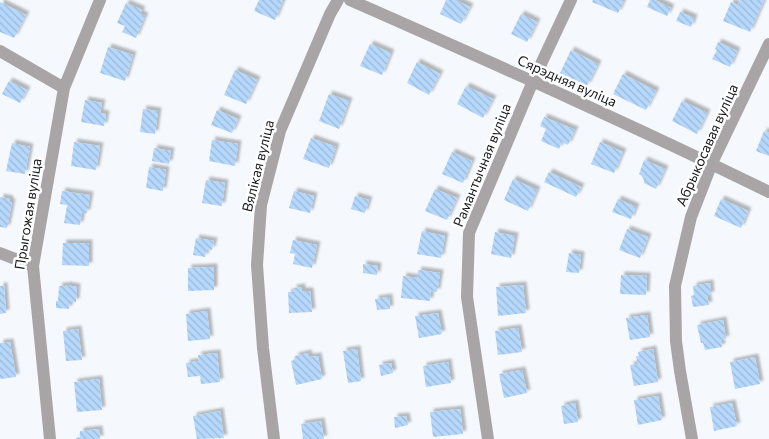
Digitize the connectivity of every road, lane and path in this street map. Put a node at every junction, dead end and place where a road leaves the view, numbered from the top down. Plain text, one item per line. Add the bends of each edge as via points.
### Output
1 (100, 0) edge
2 (338, 0) edge
3 (350, 0) edge
4 (571, 0) edge
5 (769, 44) edge
6 (0, 51) edge
7 (533, 81) junction
8 (64, 88) junction
9 (712, 163) junction
10 (769, 192) edge
11 (0, 253) edge
12 (33, 266) junction
13 (50, 439) edge
14 (274, 439) edge
15 (488, 439) edge
16 (692, 439) edge

1 - 8 street, Прыгожая вуліца
2 - 14 street, Вялікая вуліца via 280,131 261,205 257,265
3 - 7 street, Сярэдняя вуліца
4 - 7 street, Рамантычная вуліца
5 - 9 street, Абрыкосавая вуліца
6 - 8 street
7 - 9 street, Сярэдняя вуліца
7 - 15 street, Рамантычная вуліца via 469,233 467,297
8 - 12 street, Прыгожая вуліца
9 - 10 street, Сярэдняя вуліца
9 - 16 street, Абрыкосавая вуліца via 691,217 675,286 676,341
11 - 12 street
12 - 13 street, Прыгожая вуліца

